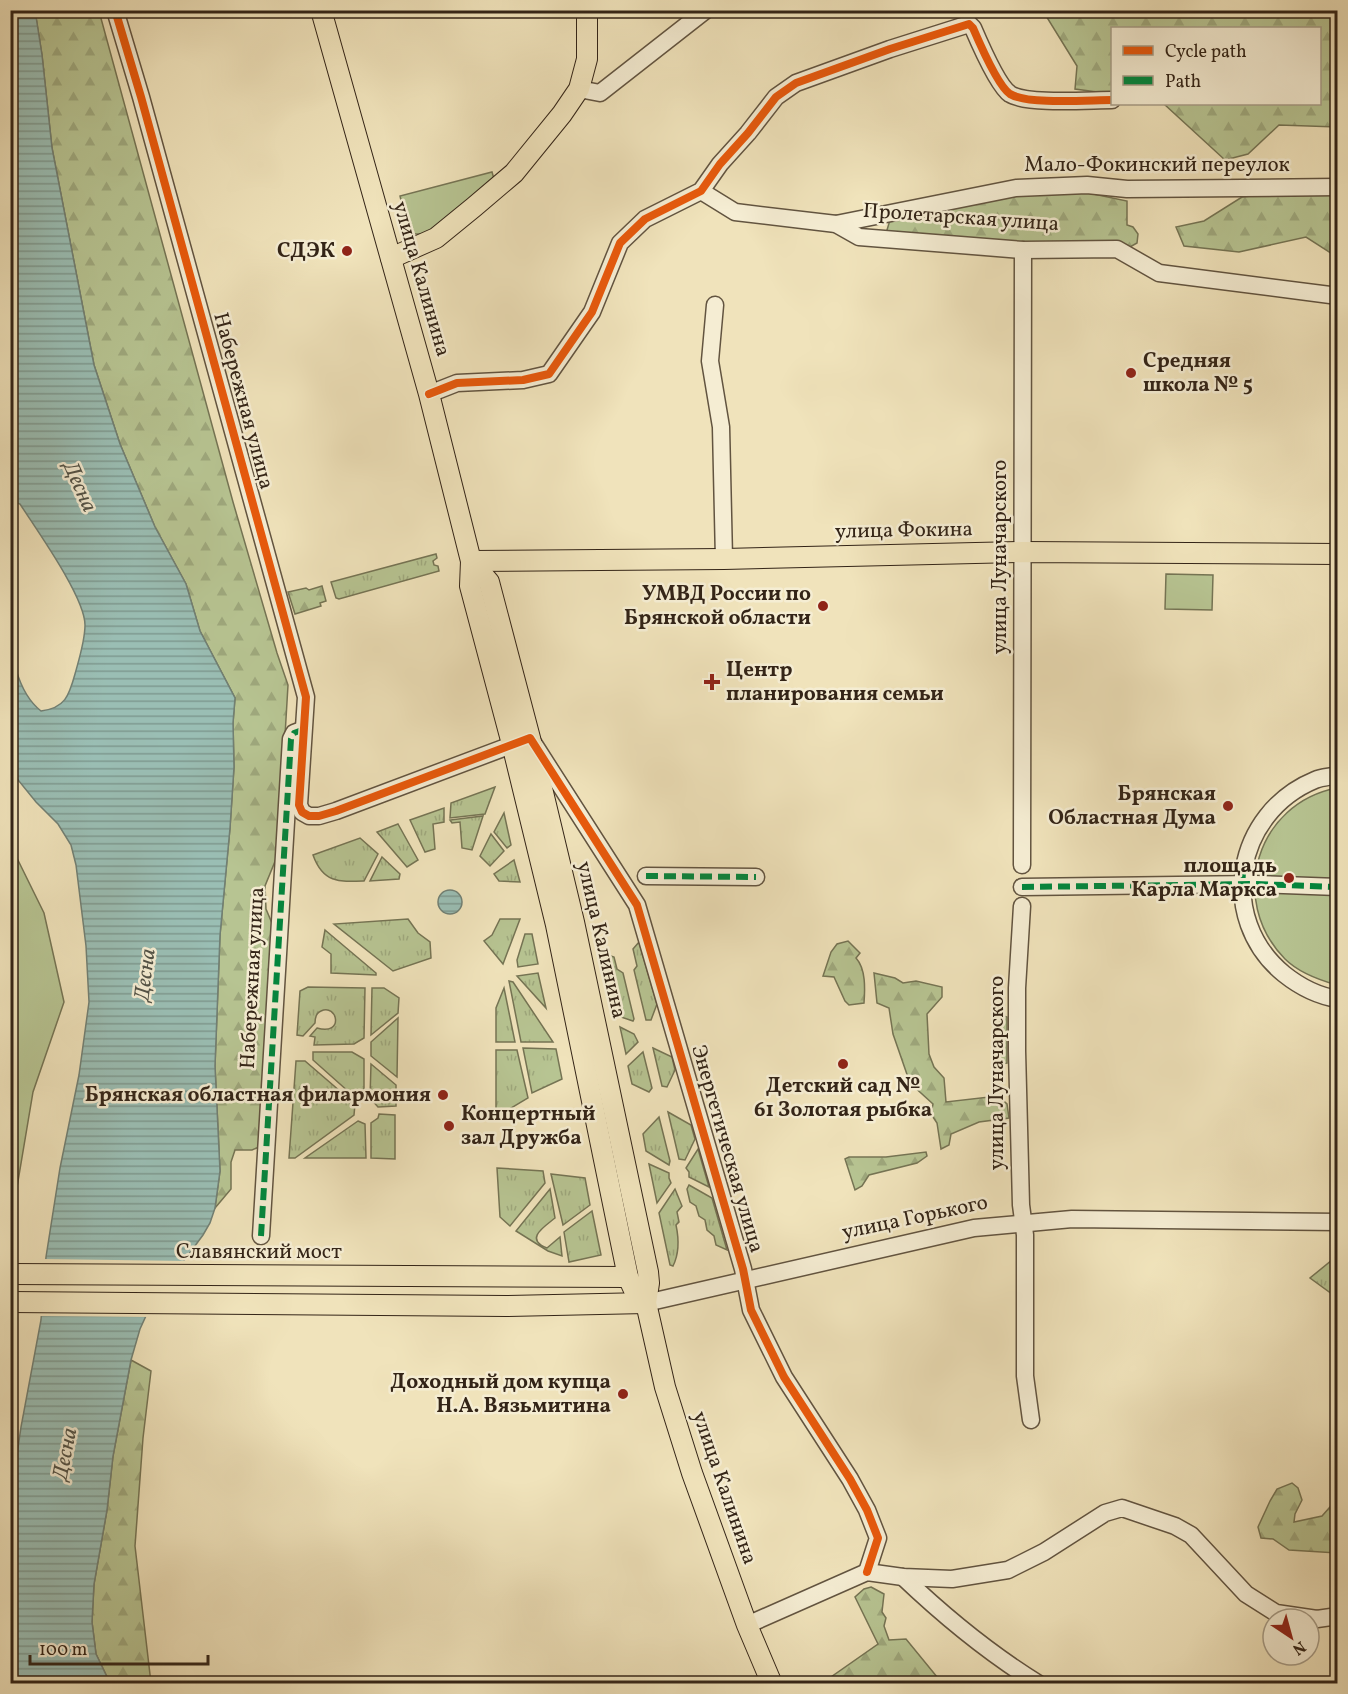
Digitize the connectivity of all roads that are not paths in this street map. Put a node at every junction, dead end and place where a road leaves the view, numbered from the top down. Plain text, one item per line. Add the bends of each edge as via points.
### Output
1 (115, 10) edge
2 (321, 10) edge
3 (587, 10) edge
4 (706, 10) edge
5 (579, 90) junction
6 (1111, 100) edge
7 (1338, 187) edge
8 (701, 191) junction
9 (836, 224) junction
10 (1023, 250) junction
11 (391, 258) junction
12 (1338, 296) edge
13 (715, 305) dead end
14 (429, 394) junction
15 (1022, 552) junction
16 (1338, 554) edge
17 (724, 559) junction
18 (471, 561) junction
19 (302, 730) junction
20 (521, 741) junction
21 (1338, 775) edge
22 (1022, 865) dead end
23 (646, 876) dead end
24 (756, 877) dead end
25 (1242, 883) junction
26 (1338, 886) edge
27 (1022, 887) dead end
28 (1022, 906) dead end
29 (1338, 999) edge
30 (1338, 1222) edge
31 (1023, 1224) junction
32 (261, 1236) dead end
33 (10, 1274) edge
34 (628, 1277) junction
35 (746, 1280) junction
36 (10, 1302) edge
37 (646, 1303) junction
38 (1031, 1420) dead end
39 (867, 1572) junction
40 (903, 1577) junction
41 (1338, 1616) edge
42 (747, 1625) junction
43 (772, 1683) edge
44 (1039, 1683) edge

1 - 19 street, Набережная улица via 306,697
2 - 11 main road, улица Калинина
3 - 5 main road via 587,59
4 - 5 street via 600,93
5 - 11 main road via 514,174 436,238
6 - 8 street via 1027,100 1008,93 969,24 796,83 776,97
7 - 9 street, Мало-Фокинский переулок via 1016,188
8 - 9 street, Пролетарская улица via 735,212
8 - 14 street via 645,219 620,243 592,312 549,374 523,380 457,383
9 - 10 street, Пролетарская улица via 860,237
10 - 12 street, Пролетарская улица via 1117,249 1159,273
10 - 15 street, улица Луначарского
11 - 14 main road, улица Калинина
13 - 17 street via 710,362 721,428
14 - 18 main road, улица Калинина
15 - 16 main road, улица Фокина
15 - 17 main road, улица Фокина
15 - 22 street, улица Луначарского
17 - 18 main road, улица Фокина
18 - 20 main road, улица Калинина via 489,582
19 - 20 street, Набережная улица via 299,805 309,816 353,806
19 - 32 street, Набережная улица via 294,732 291,739
20 - 34 main road, улица Калинина
20 - 35 street, Энергетическая улица via 638,908
20 - 37 main road, улица Калинина via 574,922 646,1262
21 - 25 street via 1316,780 1284,798 1260,825 1245,859
23 - 24 street
25 - 26 street
25 - 27 street
25 - 29 street via 1251,931 1270,962 1299,985
28 - 31 street, улица Луначарского via 1017,1052
30 - 31 street, улица Горького via 1072,1218
31 - 35 street, улица Горького via 974,1228
31 - 38 street, улица Луначарского via 1025,1376
33 - 34 main road, Славянский мост
34 - 37 main road, улица Калинина
35 - 37 street, улица Горького
35 - 39 street, Энергетическая улица via 751,1310 784,1377 867,1510 878,1538
36 - 37 main road, улица Горького
37 - 42 main road, улица Калинина via 678,1430
39 - 40 street
39 - 42 street
40 - 41 street via 952,1579 1008,1570 1105,1513 1122,1508 1191,1535 1246,1594 1276,1612 1317,1619
40 - 44 street via 934,1606
42 - 43 main road, улица Калинина

